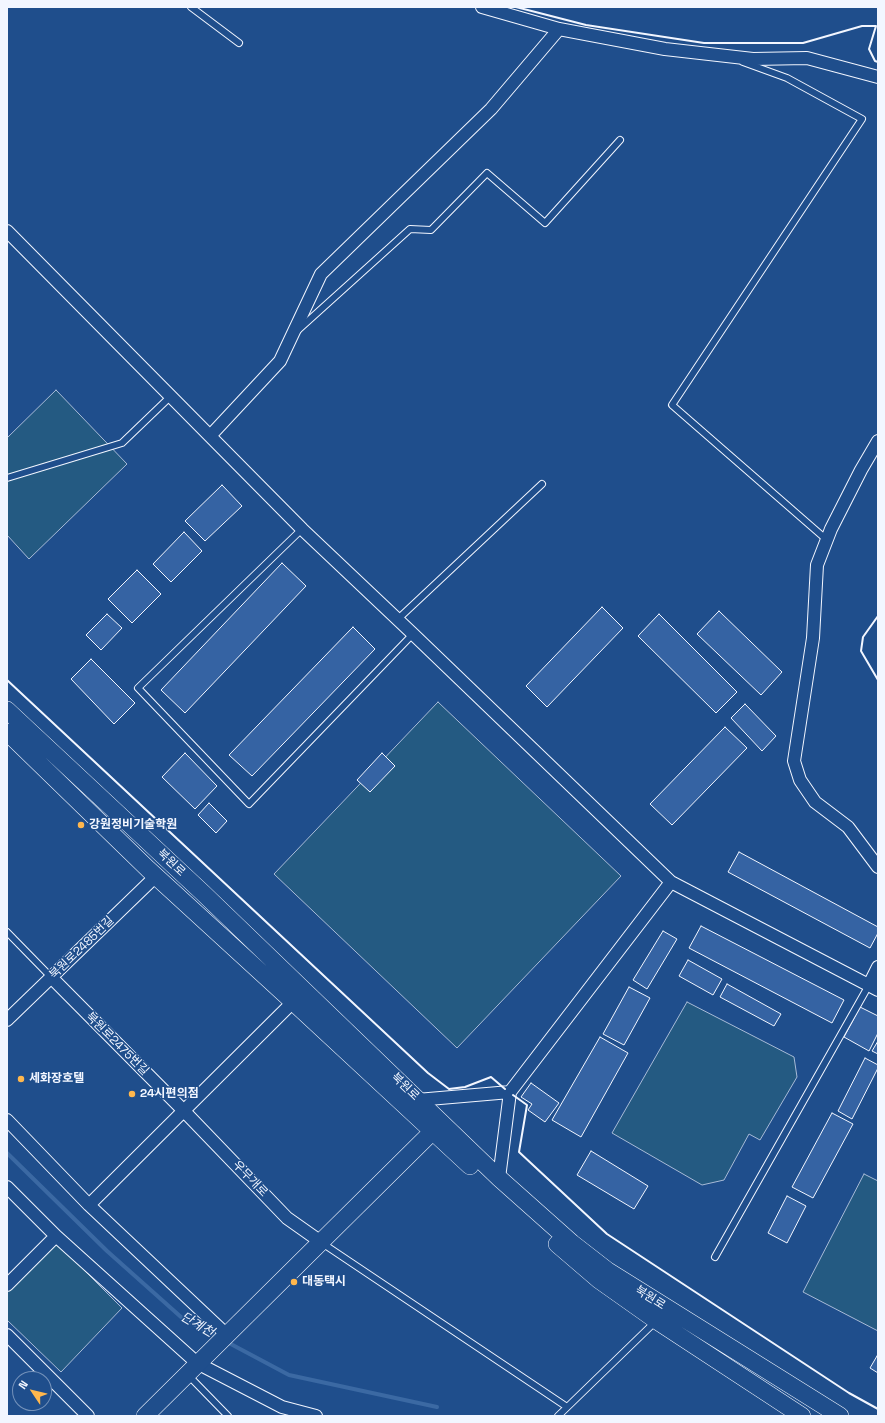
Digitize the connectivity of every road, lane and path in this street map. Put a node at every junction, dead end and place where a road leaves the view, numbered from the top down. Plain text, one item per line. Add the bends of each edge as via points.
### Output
1 (190, 7) edge
2 (482, 7) edge
3 (559, 29) junction
4 (238, 43) dead end
5 (727, 56) junction
6 (878, 77) edge
7 (620, 140) dead end
8 (7, 231) edge
9 (292, 335) junction
10 (171, 396) junction
11 (210, 436) junction
12 (878, 441) edge
13 (7, 478) edge
14 (542, 484) dead end
15 (302, 529) junction
16 (827, 540) junction
17 (398, 619) junction
18 (413, 634) junction
19 (7, 710) edge
20 (12, 734) edge
21 (878, 867) edge
22 (156, 876) junction
23 (671, 882) junction
24 (7, 932) edge
25 (878, 967) edge
26 (51, 977) junction
27 (874, 987) edge
28 (293, 1002) junction
29 (7, 1020) edge
30 (510, 1092) junction
31 (417, 1100) junction
32 (184, 1111) junction
33 (7, 1120) edge
34 (437, 1127) junction
35 (498, 1178) junction
36 (7, 1187) edge
37 (89, 1205) junction
38 (56, 1236) junction
39 (321, 1242) junction
40 (715, 1257) dead end
41 (7, 1285) edge
42 (656, 1321) junction
43 (7, 1335) edge
44 (227, 1335) junction
45 (196, 1366) junction
46 (568, 1408) junction
47 (88, 1416) edge
48 (145, 1416) edge
49 (228, 1416) edge
50 (316, 1416) edge
51 (558, 1416) edge
52 (802, 1416) edge
53 (840, 1416) edge

1 - 4 lane
2 - 3 street
3 - 5 street via 665,49
3 - 9 street via 490,109 321,274
5 - 6 street via 753,59 807,58
5 - 16 lane via 787,78 862,119 672,405
7 - 9 lane via 545,223 487,173 431,230 410,229
8 - 10 street
9 - 11 street via 280,361
10 - 11 street
10 - 13 lane via 122,444
11 - 15 street
12 - 16 street
14 - 17 lane
15 - 17 street
15 - 18 lane via 138,688 249,804
16 - 21 street via 817,564 813,638 794,761 800,780 815,802 848,827
17 - 18 street
18 - 23 street
19 - 20 street, 북원로
20 - 22 street, 북원로
20 - 31 street, 북원로 via 203,893
22 - 26 street, 북원로2485번길
22 - 28 street, 북원로
23 - 27 street
23 - 30 street
24 - 26 lane
25 - 27 street
26 - 29 street, 북원로2485번길
26 - 32 street, 북원로2475번길
27 - 40 lane
28 - 32 street
28 - 34 street, 북원로
30 - 31 street
30 - 35 street
31 - 34 street, 북원로
32 - 37 street
32 - 39 street, 우무개로 via 286,1218
33 - 37 street
34 - 35 street, 북원로
34 - 39 street
34 - 42 street, 북원로 via 493,1188 576,1261
35 - 53 street, 북원로 via 608,1271
36 - 38 street
37 - 44 street
38 - 41 street
38 - 45 street
39 - 44 street
39 - 46 lane
42 - 46 lane, 북원로
42 - 52 street, 북원로
43 - 47 street
44 - 45 street
45 - 48 street
45 - 49 lane
45 - 50 street via 282,1407
46 - 51 lane, 북원로

